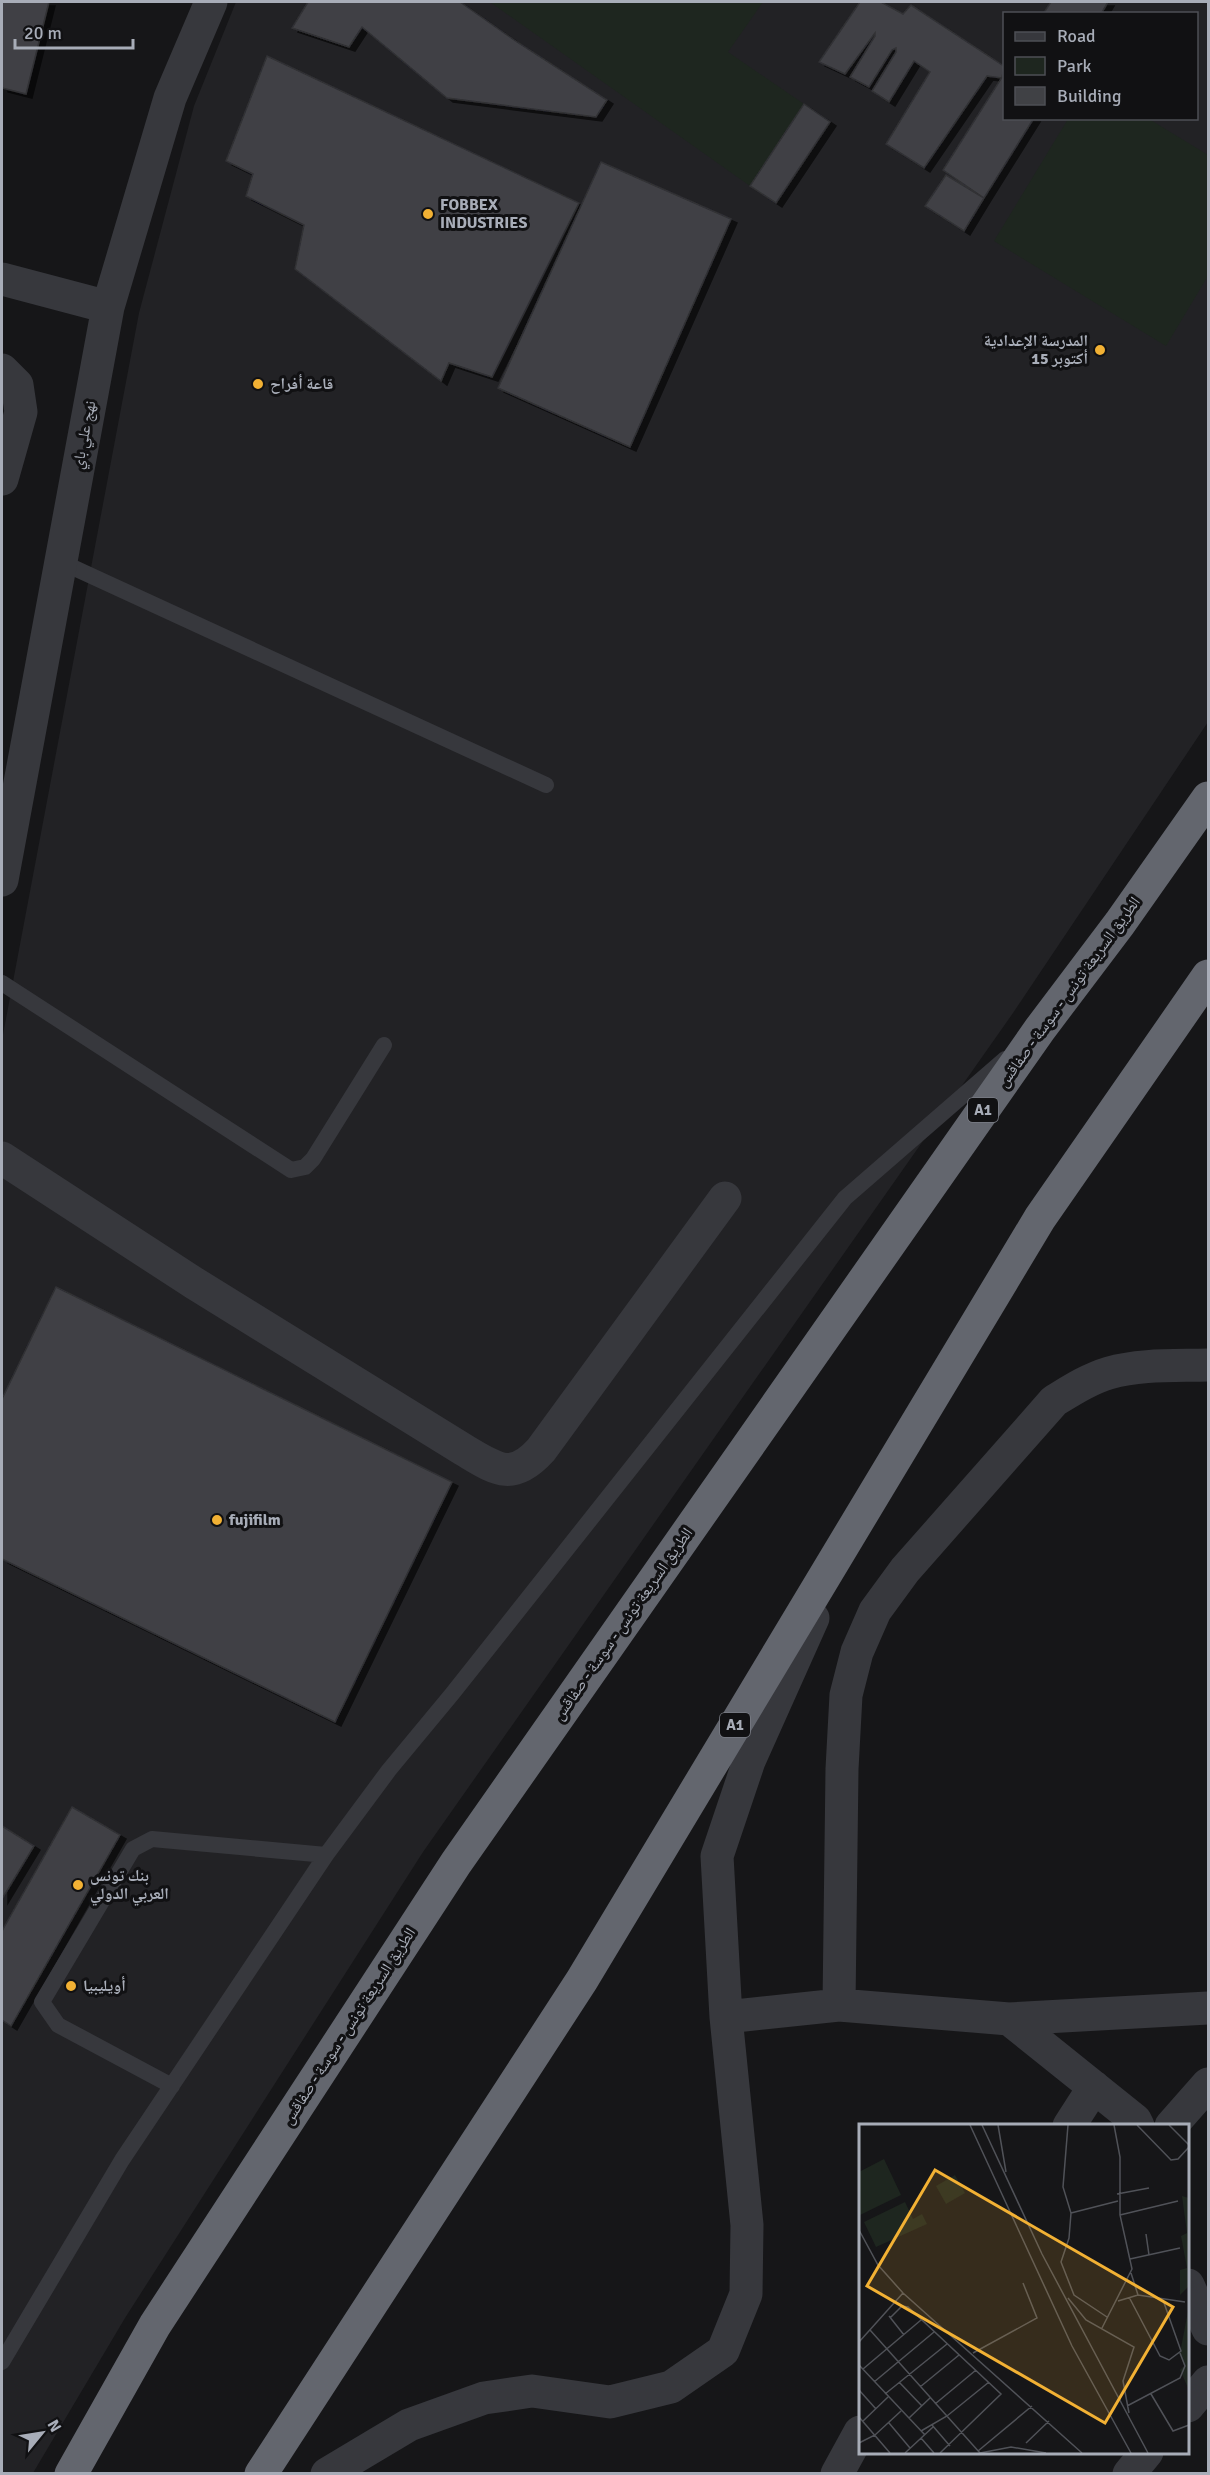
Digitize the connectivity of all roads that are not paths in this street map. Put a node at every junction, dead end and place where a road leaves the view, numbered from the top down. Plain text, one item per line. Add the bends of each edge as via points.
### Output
1 (211, 2) edge
2 (2, 279) edge
3 (108, 307) junction
4 (9, 377) edge
5 (2, 479) edge
6 (59, 561) junction
7 (546, 785) dead end
8 (1209, 798) edge
9 (2, 880) edge
10 (1209, 976) edge
11 (2, 984) edge
12 (1040, 1029) junction
13 (384, 1046) dead end
14 (2, 1158) edge
15 (725, 1198) dead end
16 (1209, 1365) edge
17 (852, 1530) junction
18 (326, 1855) junction
19 (839, 2005) junction
20 (1209, 2008) edge
21 (726, 2017) junction
22 (1009, 2019) junction
23 (1209, 2084) edge
24 (171, 2086) junction
25 (1094, 2087) junction
26 (1070, 2124) edge
27 (1137, 2124) edge
28 (1172, 2124) edge
29 (1189, 2287) edge
30 (1209, 2329) edge
31 (2, 2362) edge
32 (1209, 2382) edge
33 (1189, 2405) edge
34 (859, 2436) edge
35 (1145, 2454) edge
36 (71, 2474) edge
37 (261, 2474) edge
38 (327, 2474) edge
39 (837, 2474) edge
40 (1128, 2474) edge

1 - 3 street, نهج علي باي via 170,98
2 - 3 street
3 - 6 street, نهج علي باي
4 - 5 street via 21,412
6 - 7 lane
6 - 9 street, نهج علي باي
8 - 12 highway, الطريق السريعة تونس - سوسة - صفاقس / A1
10 - 17 highway, A1 via 1040,1218
11 - 13 lane via 291,1170 305,1167 313,1159
12 - 18 lane via 845,1198 388,1770
12 - 36 highway, الطريق السريعة تونس - سوسة - صفاقس / A1 via 456,1863 155,2325
14 - 15 street via 194,1283 464,1450 492,1466 513,1470 528,1464 541,1450
16 - 19 street via 1110,1373 1081,1384 1054,1401 905,1570 875,1611 857,1652 846,1695
17 - 21 street via 749,1761 717,1856
17 - 37 highway, A1 via 582,1980
18 - 24 lane
18 - 24 lane via 152,1839 133,1849 42,2002 58,2025
19 - 21 street
19 - 22 street
20 - 22 street
21 - 38 street via 747,2225 746,2294 723,2351 672,2387 610,2402 532,2391 484,2398 409,2425
22 - 25 street
23 - 28 street
24 - 31 lane via 122,2160
25 - 26 street
25 - 27 street
29 - 30 street
32 - 33 street
34 - 39 street
35 - 40 street

